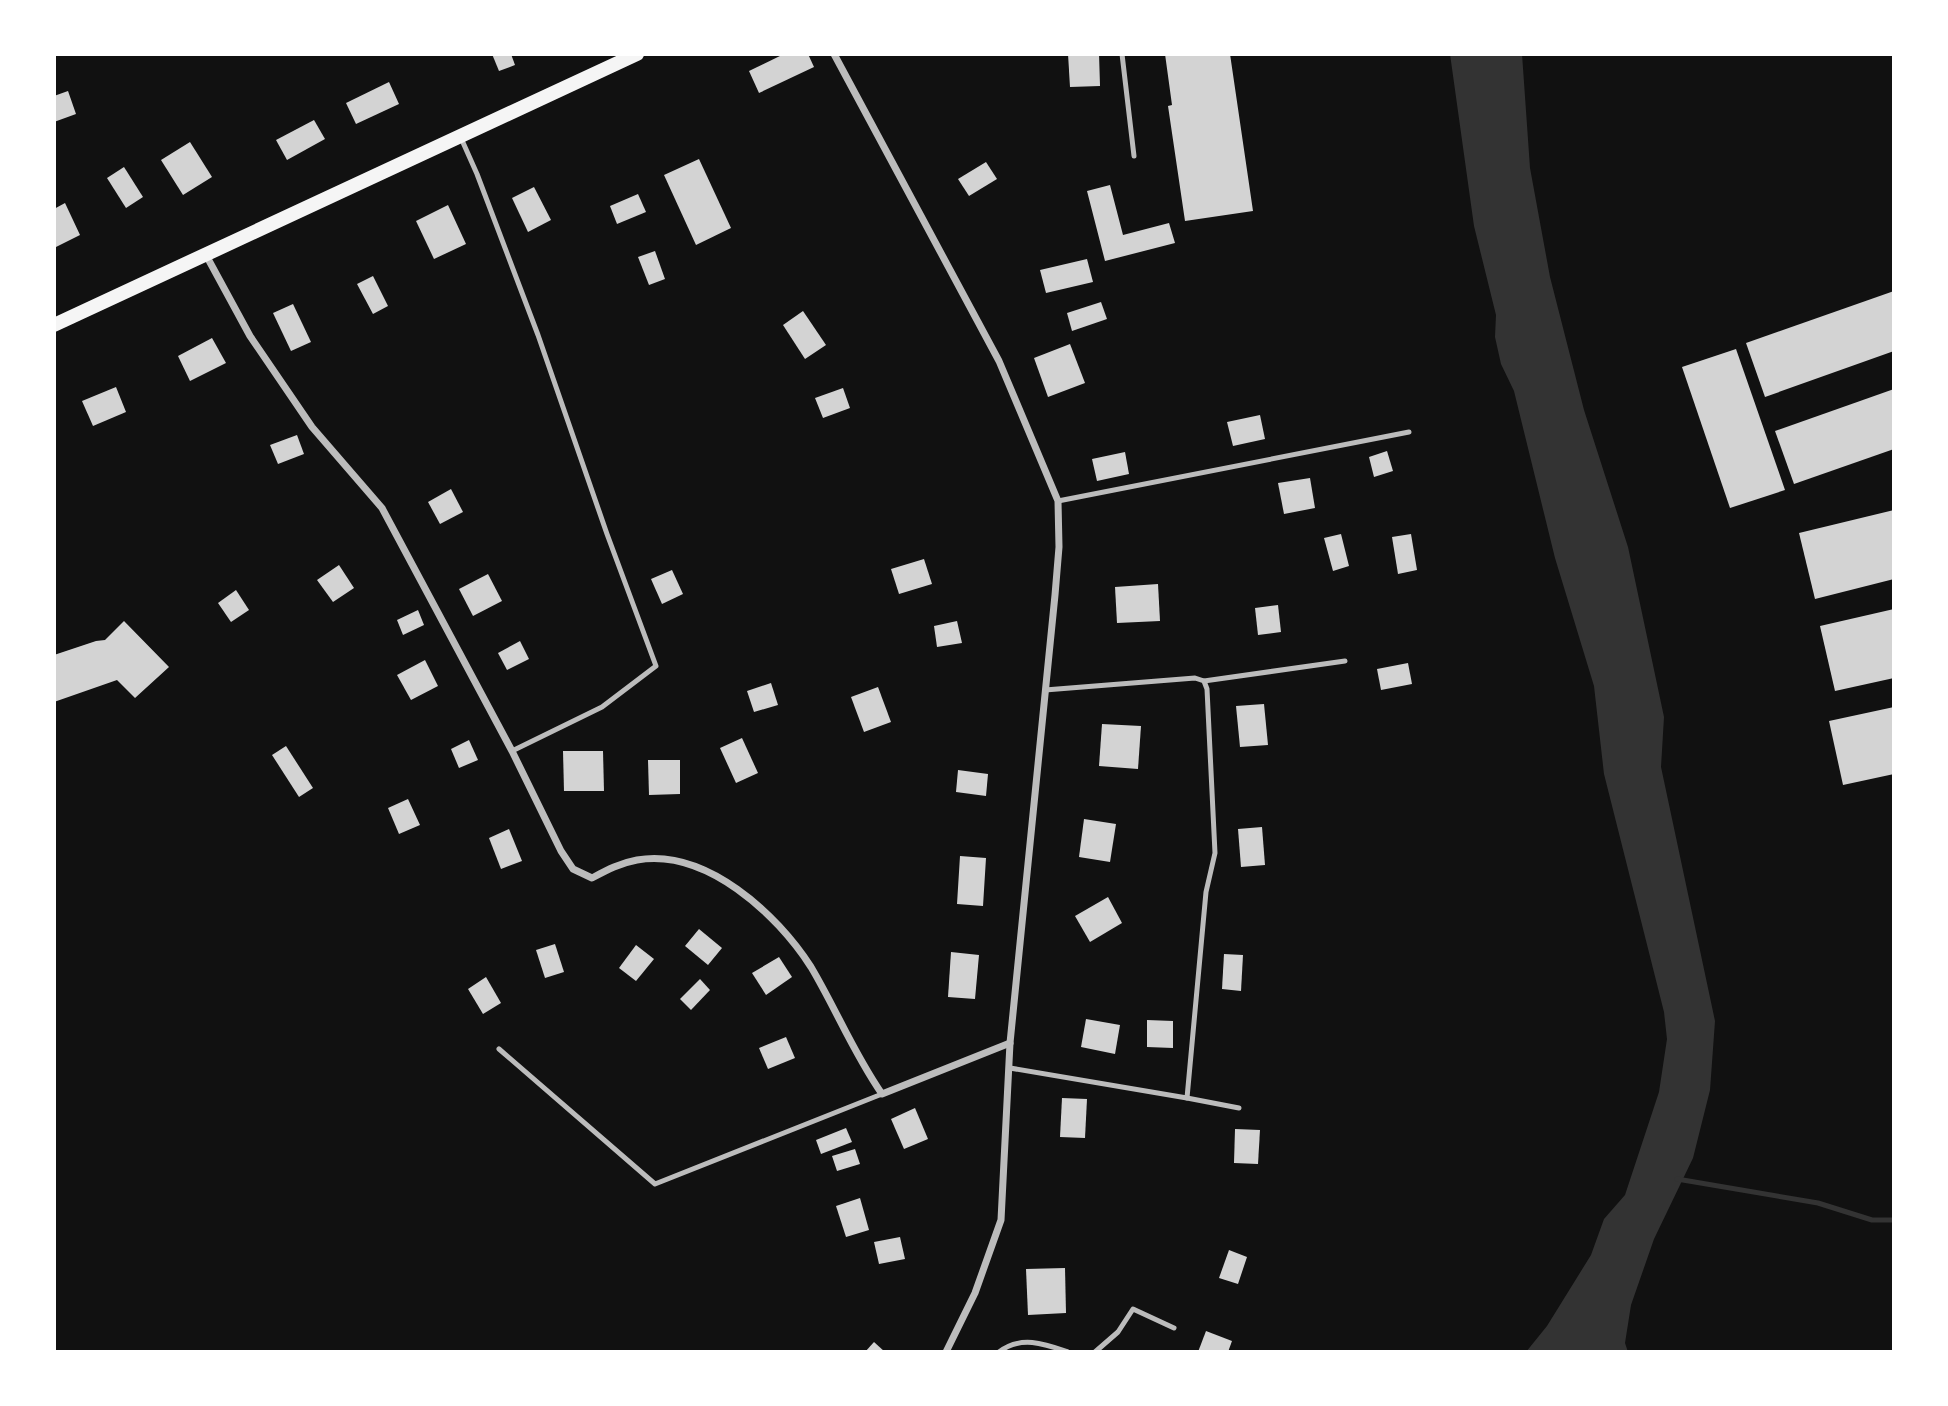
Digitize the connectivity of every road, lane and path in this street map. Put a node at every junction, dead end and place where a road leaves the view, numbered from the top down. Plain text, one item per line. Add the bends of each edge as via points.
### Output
1 (637, 54) edge
2 (834, 54) edge
3 (1122, 54) edge
4 (460, 137) junction
5 (1134, 156) dead end
6 (206, 255) junction
7 (54, 325) edge
8 (1409, 432) dead end
9 (1058, 501) junction
10 (1345, 661) dead end
11 (1204, 681) junction
12 (1045, 690) junction
13 (512, 751) junction
14 (1010, 1043) junction
15 (499, 1049) dead end
16 (1010, 1068) junction
17 (881, 1094) junction
18 (1187, 1097) junction
19 (1238, 1108) dead end
20 (1174, 1328) dead end
21 (946, 1352) edge
22 (999, 1352) edge
23 (1068, 1352) edge
24 (1095, 1352) edge

1 - 4 main road
2 - 9 street via 999,361
3 - 5 lane
4 - 6 main road
4 - 13 lane via 538,335 656,666 602,707
6 - 7 main road
6 - 13 street via 250,336 312,427 382,508
8 - 9 lane
9 - 12 street via 1059,547
10 - 11 lane
11 - 12 lane via 1195,678
11 - 18 lane via 1215,853 1206,892
12 - 14 street
13 - 17 street via 573,869 592,878 639,859 681,863 735,886 758,905 810,966
14 - 16 street
14 - 17 street
15 - 17 lane via 655,1184
16 - 18 lane
16 - 21 street via 1001,1220 975,1293
18 - 19 lane
20 - 24 lane via 1133,1309 1118,1332
22 - 23 lane via 1009,1344 1023,1342

